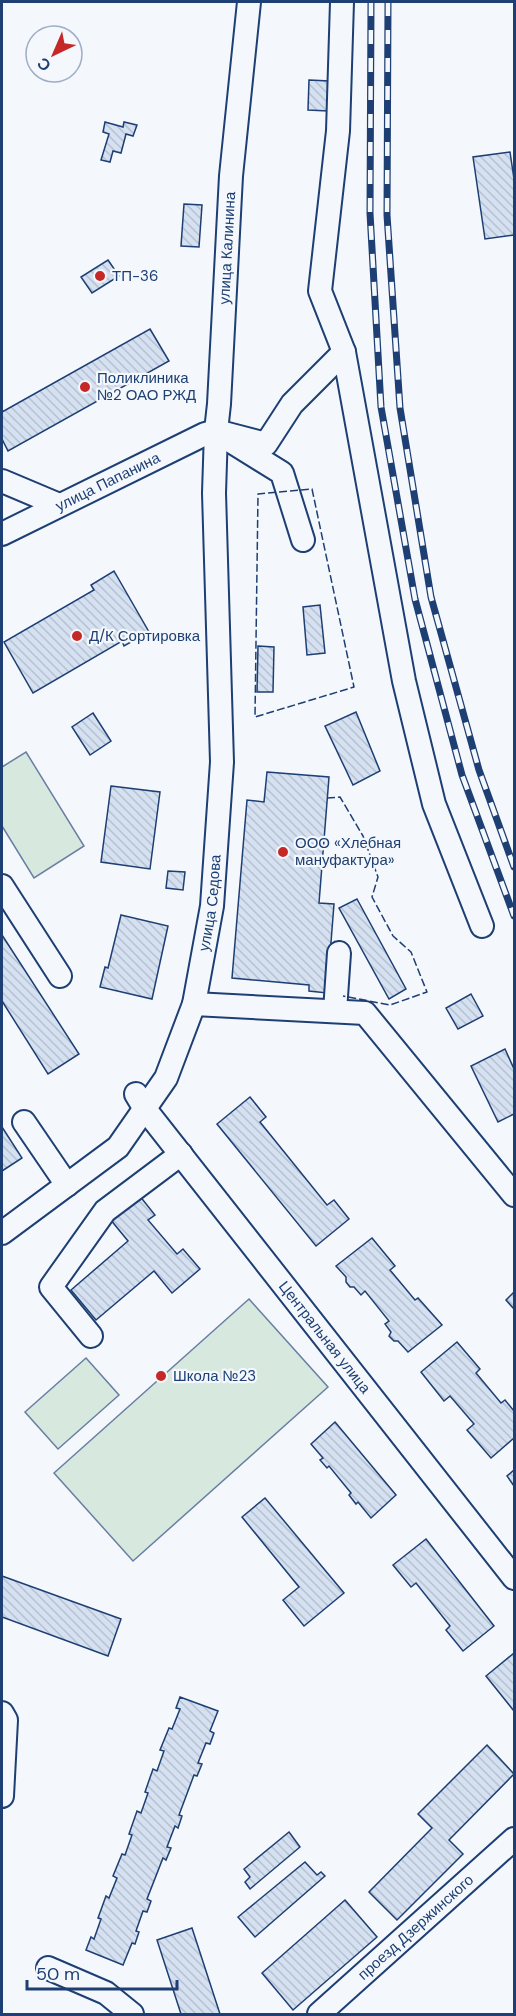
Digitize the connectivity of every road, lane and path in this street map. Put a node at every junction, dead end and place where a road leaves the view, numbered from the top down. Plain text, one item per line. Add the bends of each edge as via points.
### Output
1 (249, 2) edge
2 (342, 2) edge
3 (344, 352) junction
4 (216, 431) junction
5 (2, 481) edge
6 (214, 493) joint
7 (59, 505) junction
8 (2, 534) edge
9 (303, 540) dead end
10 (2, 886) edge
11 (482, 926) dead end
12 (339, 952) dead end
13 (60, 975) dead end
14 (194, 1004) junction
15 (334, 1011) junction
16 (141, 1102) junction
17 (24, 1122) dead end
18 (181, 1154) junction
19 (67, 1185) junction
20 (514, 1195) edge
21 (2, 1233) edge
22 (91, 1336) dead end
23 (514, 1578) edge
24 (2, 1713) edge
25 (2, 1796) edge
26 (514, 1839) edge
27 (48, 1968) dead end
28 (132, 2014) edge
29 (319, 2014) edge

1 - 4 street, улица Калинина via 231,176
2 - 3 street via 338,131 321,291
3 - 4 street via 292,404 266,444
3 - 11 street via 404,681 434,804
4 - 6 street, улица Калинина
4 - 7 street, улица Папанина
4 - 9 street via 282,473
5 - 7 street
6 - 14 street, улица Седова via 222,762 212,906
7 - 8 street, улица Папанина
10 - 13 street
12 - 15 street
14 - 15 street
14 - 16 street, улица Седова via 166,1078
15 - 20 street via 365,1013
16 - 18 street, Центральная улица
16 - 19 street, улица Седова via 118,1148
17 - 19 street
18 - 22 street via 105,1211 51,1287
18 - 23 street, Центральная улица
19 - 21 street, улица Седова
24 - 25 street via 6,1720
26 - 29 street, проезд Дзержинского
27 - 28 street via 106,1993

